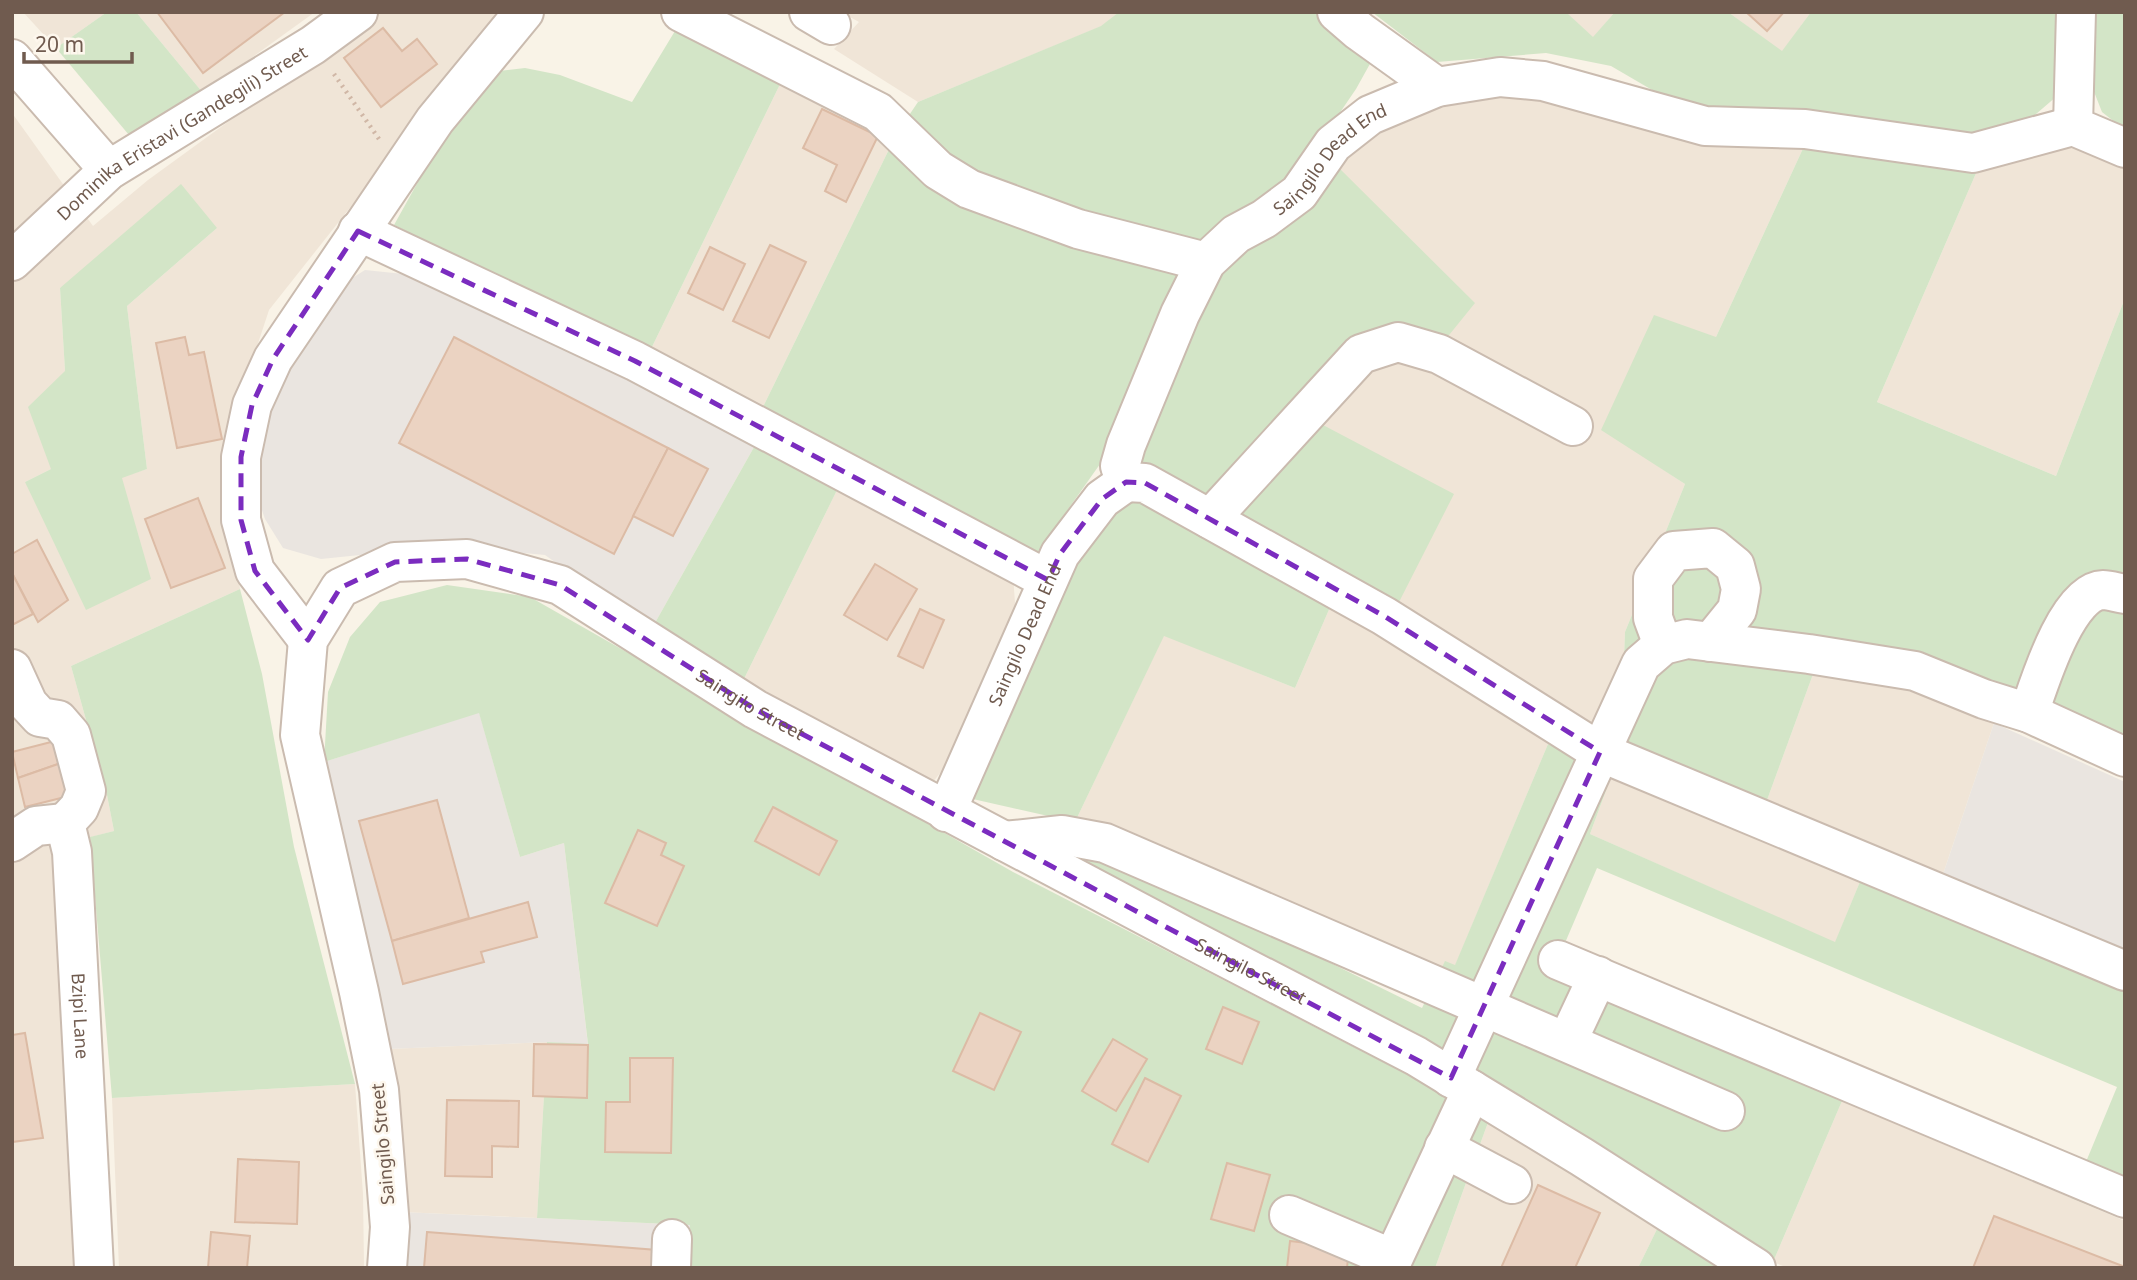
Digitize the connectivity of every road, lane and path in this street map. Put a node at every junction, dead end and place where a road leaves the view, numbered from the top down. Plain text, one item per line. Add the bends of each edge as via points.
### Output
1 (358, 12) edge
2 (524, 12) edge
3 (1337, 12) edge
4 (2076, 12) edge
5 (688, 14) edge
6 (313, 45) junction
7 (12, 59) edge
8 (1437, 87) junction
9 (2073, 126) junction
10 (2125, 148) edge
11 (109, 170) junction
12 (401, 170) junction
13 (358, 232) junction
14 (12, 261) edge
15 (1206, 262) junction
16 (1573, 426) dead end
17 (1126, 482) junction
18 (1210, 519) junction
19 (1048, 580) junction
20 (2125, 594) edge
21 (308, 640) junction
22 (1711, 642) junction
23 (1663, 645) junction
24 (12, 669) edge
25 (2029, 713) junction
26 (1600, 752) junction
27 (2125, 757) edge
28 (946, 812) junction
29 (65, 823) junction
30 (1003, 841) junction
31 (12, 842) edge
32 (1242, 903) junction
33 (1210, 950) junction
34 (1558, 960) dead end
35 (2125, 971) edge
36 (1598, 976) junction
37 (1483, 1007) junction
38 (1567, 1042) junction
39 (1461, 1084) junction
40 (1725, 1111) dead end
41 (1444, 1148) junction
42 (1512, 1184) dead end
43 (2125, 1198) edge
44 (1290, 1215) dead end
45 (94, 1268) edge
46 (387, 1268) edge
47 (1756, 1268) edge

1 - 6 street, Dominika Eristavi (Gandegili) Street
2 - 12 street via 435,120
3 - 8 street
4 - 9 street
5 - 15 street via 878,111 938,170 970,189 1078,229
6 - 11 street, Dominika Eristavi (Gandegili) Street
6 - 12 path
7 - 11 street
8 - 9 street, Saingilo Dead End via 1500,77 1543,81 1705,126 1805,129 1973,153
8 - 15 street, Saingilo Dead End via 1370,115 1333,144 1299,193 1236,234
9 - 10 street
11 - 14 street, Dominika Eristavi (Gandegili) Street
12 - 13 street
13 - 19 street via 635,361
13 - 21 street via 273,359 252,405 241,457 241,520 255,571
15 - 17 street, Saingilo Dead End via 1126,445 1120,466
16 - 18 street via 1439,354 1398,342 1361,354
17 - 18 street via 1145,483
17 - 19 street, Saingilo Dead End via 1102,499 1060,554
18 - 26 street via 1384,616
19 - 28 street, Saingilo Dead End
20 - 25 street via 2102,589 2083,598 2046,663
21 - 28 street, Saingilo Street via 340,588 395,562 467,559 560,585 755,709
21 - 46 street, Saingilo Street via 300,735 379,1090 390,1227
22 - 23 street via 1687,639
22 - 23 street via 1737,610 1741,589 1735,566 1713,548 1674,551 1653,579 1653,618
22 - 25 street via 1915,671
23 - 26 street via 1641,664
24 - 29 street via 28,704 40,717 58,720 71,735 86,791
25 - 27 street
26 - 35 street
26 - 37 street
28 - 30 street, Saingilo Street
29 - 31 street via 36,826
29 - 45 street, Bzipi Lane via 72,852
30 - 32 street via 1062,835 1105,843
30 - 33 street, Saingilo Street
32 - 33 street
32 - 37 street
33 - 39 street, Saingilo Street via 1416,1056
34 - 36 street
36 - 38 street
36 - 43 street
37 - 38 street
37 - 39 street
38 - 40 street
39 - 41 street
39 - 47 street, Saingilo Street
41 - 42 street
41 - 44 street via 1393,1259

